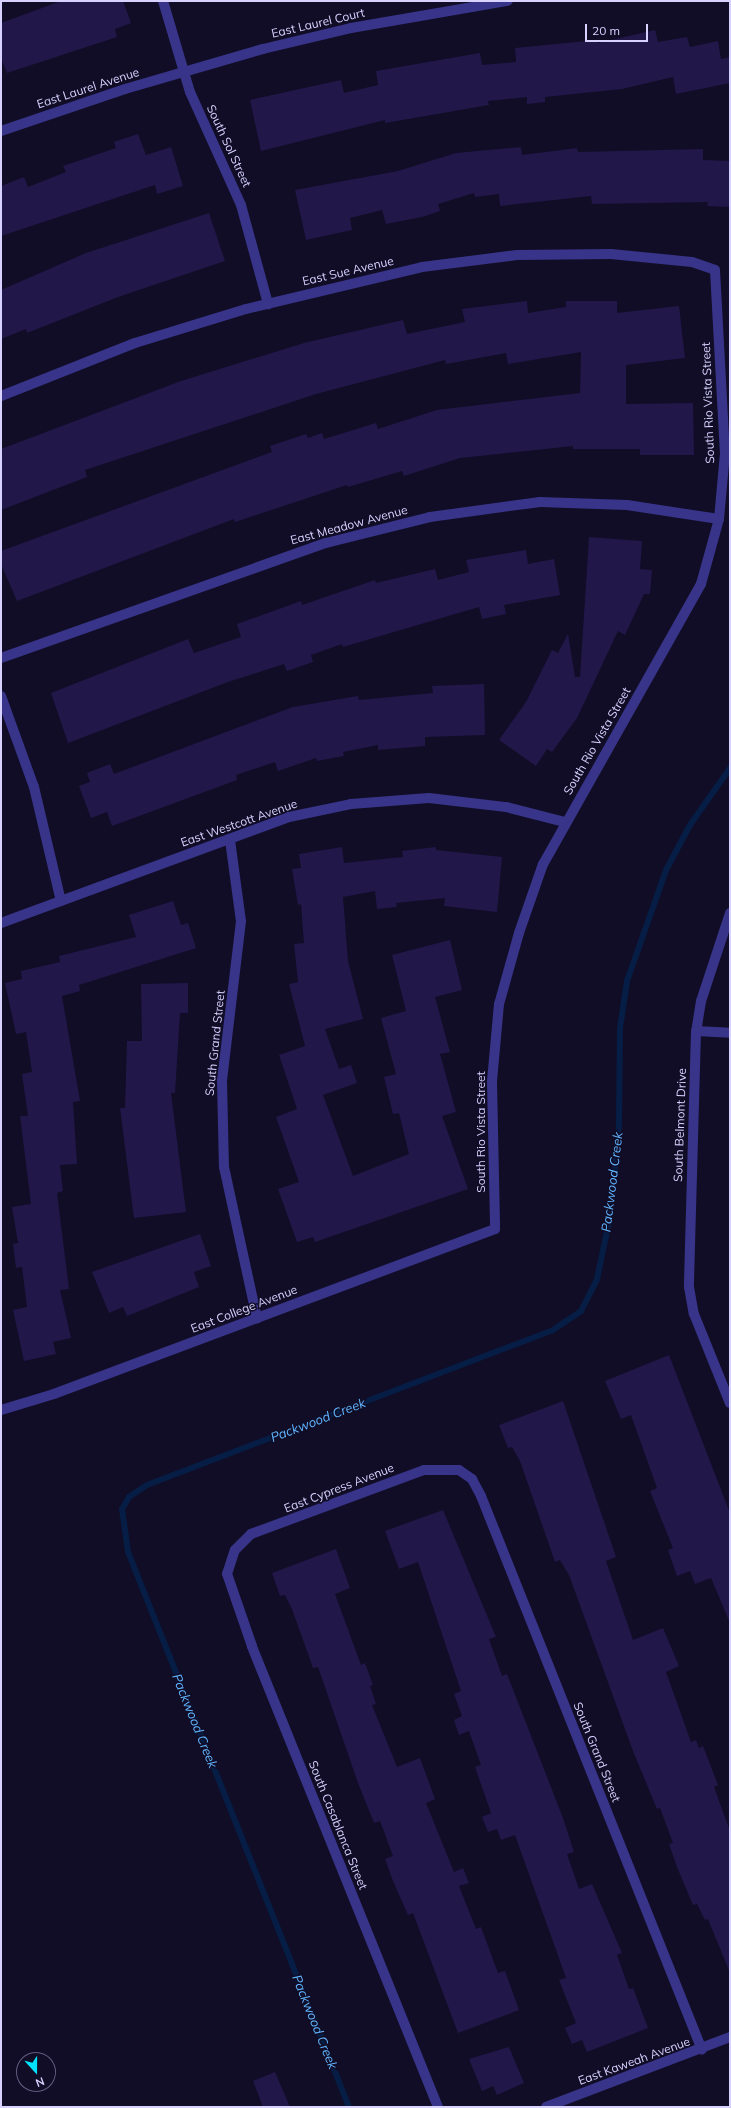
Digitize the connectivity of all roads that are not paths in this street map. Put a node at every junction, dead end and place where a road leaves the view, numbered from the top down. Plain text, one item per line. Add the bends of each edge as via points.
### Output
1 (163, 1) edge
2 (508, 1) edge
3 (183, 71) junction
4 (1, 131) edge
5 (715, 270) joint
6 (268, 304) junction
7 (1, 396) edge
8 (719, 519) junction
9 (1, 658) edge
10 (1, 696) edge
11 (566, 822) junction
12 (230, 840) junction
13 (61, 901) junction
14 (730, 913) edge
15 (1, 923) edge
16 (696, 1031) junction
17 (730, 1033) edge
18 (495, 1229) joint
19 (257, 1318) junction
20 (730, 1403) edge
21 (1, 1410) edge
22 (460, 1470) joint
23 (235, 1550) joint
24 (730, 2037) edge
25 (702, 2050) junction
26 (438, 2107) edge
27 (546, 2107) edge

1 - 3 street, South Sol Street
2 - 3 street, East Laurel Court via 351,28
3 - 4 street, East Laurel Avenue
3 - 6 street, South Sol Street via 237,192
5 - 6 street, East Sue Avenue via 692,262 611,254 516,255 422,267
5 - 8 street, South Rio Vista Street via 726,453
6 - 7 street, East Sue Avenue via 135,343
8 - 9 street, East Meadow Avenue via 627,505 540,502 430,517 326,542
8 - 11 street, South Rio Vista Street via 702,584
10 - 13 street via 34,787
11 - 12 street, East Westcott Avenue via 506,807 430,798 351,804 289,817
11 - 18 street, South Rio Vista Street via 543,864 499,1004 492,1082
12 - 13 street, East Westcott Avenue
12 - 19 street, South Grand Street via 241,921 222,1081 224,1167
13 - 15 street, East Westcott Avenue
14 - 16 street, South Belmont Drive via 701,1001
16 - 17 street
16 - 20 street, South Belmont Drive via 689,1287 704,1340
18 - 19 street, East College Avenue
19 - 21 street, East College Avenue
22 - 23 street, East Cypress Avenue via 424,1470 251,1534
22 - 25 street, South Grand Street via 472,1480 481,1496
23 - 26 street, South Casablanca Street via 227,1574 252,1646
24 - 25 street, East Kaweah Avenue
25 - 27 street, East Kaweah Avenue

